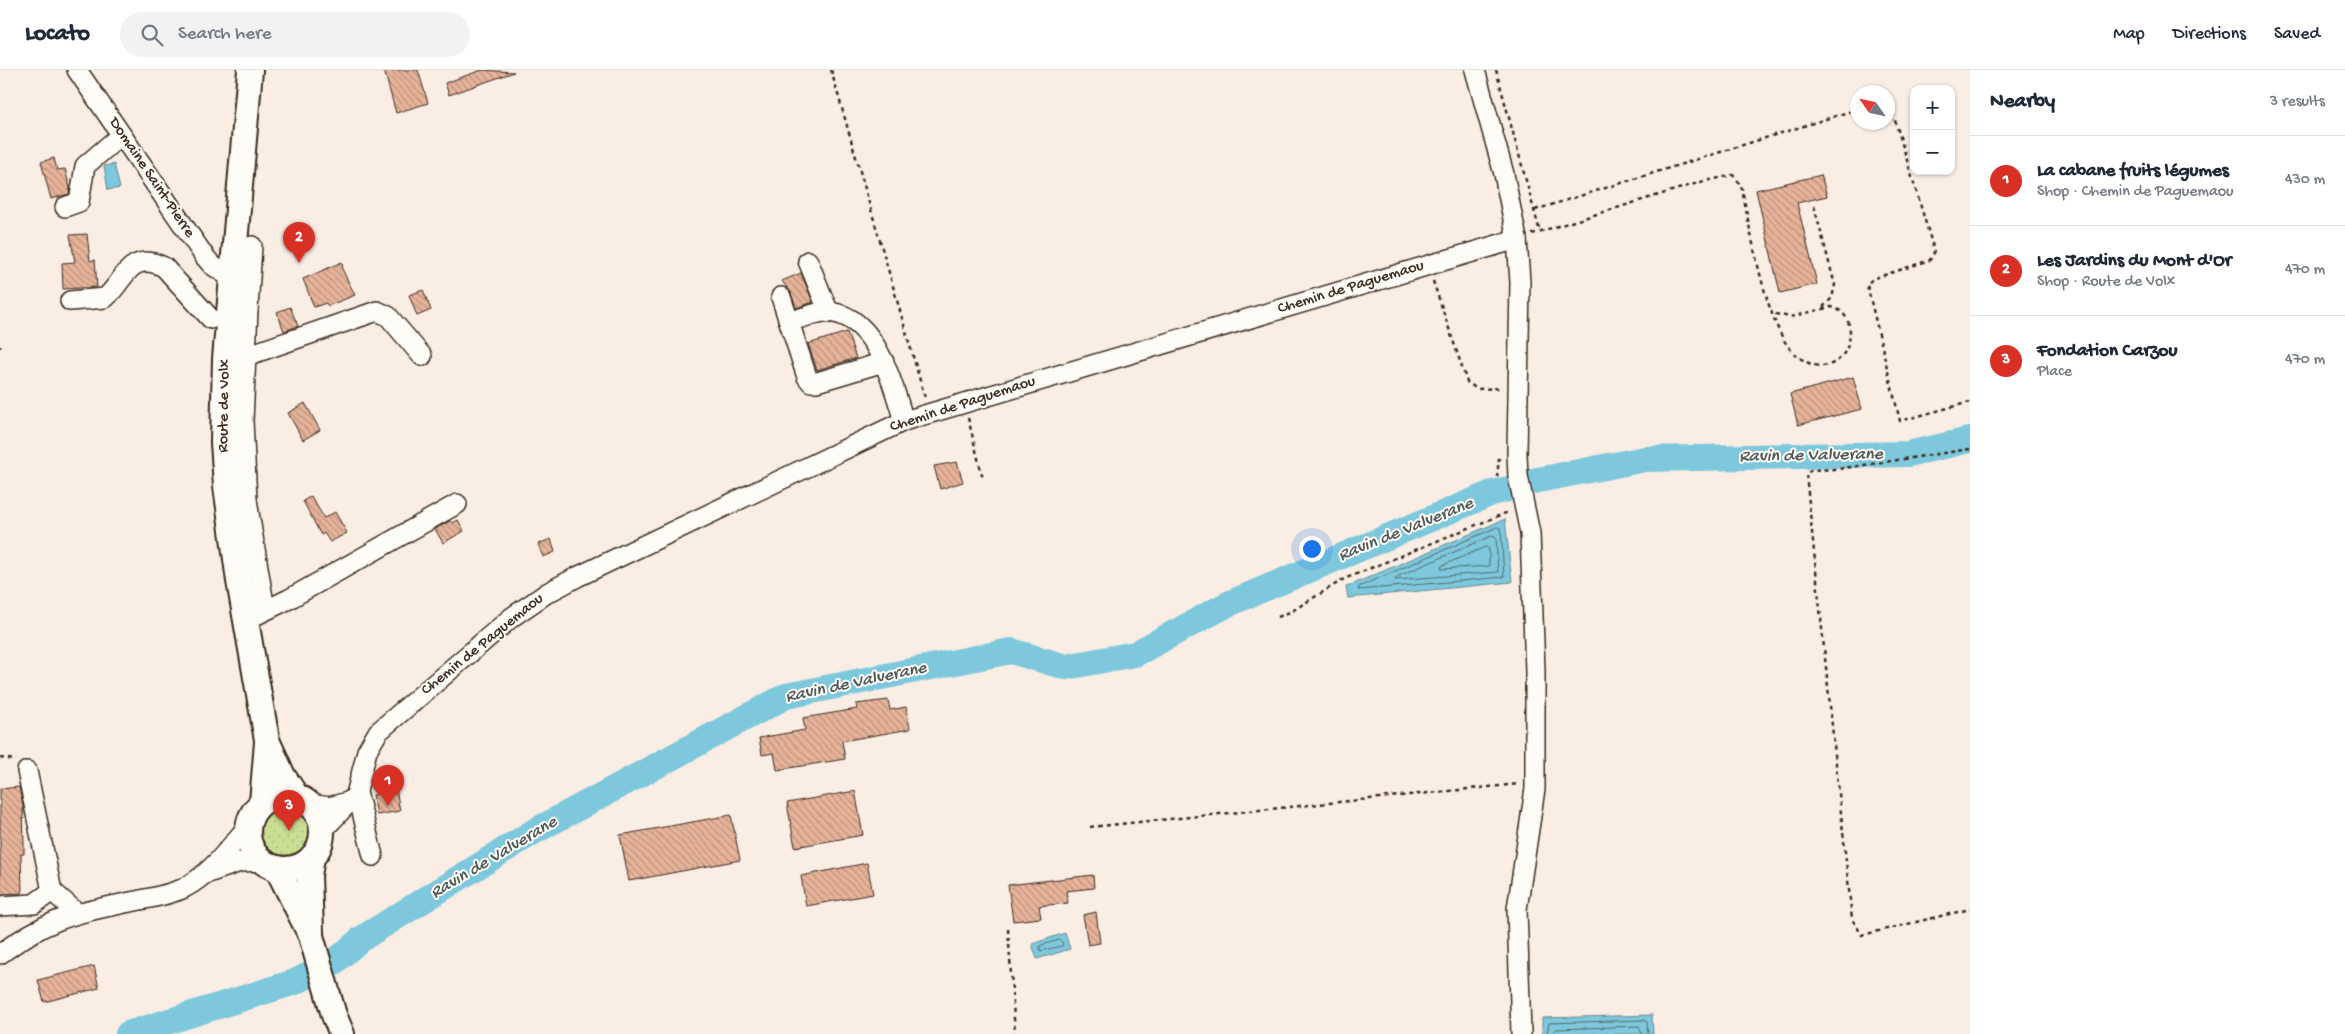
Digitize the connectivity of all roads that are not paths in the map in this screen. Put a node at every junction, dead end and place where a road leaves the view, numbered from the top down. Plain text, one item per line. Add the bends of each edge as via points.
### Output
1 (77, 70) edge
2 (250, 70) edge
3 (1475, 70) edge
4 (121, 135) junction
5 (66, 207) dead end
6 (1517, 238) junction
7 (252, 246) dead end
8 (808, 261) dead end
9 (231, 278) junction
10 (781, 297) dead end
11 (70, 301) dead end
12 (238, 306) junction
13 (829, 313) junction
14 (801, 318) dead end
15 (210, 319) dead end
16 (246, 356) junction
17 (422, 356) dead end
18 (884, 362) junction
19 (904, 421) junction
20 (226, 486) junction
21 (247, 500) junction
22 (457, 504) dead end
23 (255, 615) junction
24 (267, 740) junction
25 (27, 771) dead end
26 (354, 797) junction
27 (304, 800) junction
28 (262, 803) junction
29 (249, 825) junction
30 (322, 831) junction
31 (373, 856) dead end
32 (312, 857) junction
33 (270, 864) junction
34 (207, 873) junction
35 (52, 891) junction
36 (0, 906) edge
37 (78, 913) junction
38 (311, 936) junction
39 (0, 954) edge
40 (338, 1024) edge
41 (1521, 1034) edge

1 - 4 street, Domaine Saint-Pierre
2 - 9 main road, Route de Volx
3 - 6 street via 1504,174
4 - 5 street via 85,166 80,202
4 - 9 street, Domaine Saint-Pierre via 205,258
6 - 19 street, Chemin de Paguemaou
6 - 41 street via 1520,282 1517,454 1518,476 1527,512 1535,671 1535,782 1517,909
7 - 12 street
8 - 13 street
9 - 12 main road, Route de Volx
10 - 18 street via 811,382
11 - 15 street via 105,298 129,268 138,264 159,264
12 - 16 street
12 - 20 main road, Route de Volx via 223,403
13 - 14 street
13 - 18 street via 846,316 862,329
16 - 17 street via 377,312 388,316
16 - 21 street via 243,421
18 - 19 street
19 - 26 street, Chemin de Paguemaou via 608,561 529,605 378,732 367,751
20 - 21 street
20 - 23 main road, Route de Volx
21 - 23 street
22 - 23 street
23 - 24 main road, Route de Volx
24 - 27 main road, Route de Volx via 283,776
24 - 28 main road, Route de Volx
25 - 35 street
26 - 27 street via 330,806
26 - 30 street
26 - 31 street
27 - 28 main road via 279,796
27 - 30 main road via 319,816
28 - 29 main road via 253,813
29 - 33 main road via 250,845
29 - 34 street
30 - 32 main road via 320,845
32 - 33 main road via 290,868
32 - 38 main road via 309,876
33 - 34 street via 240,862
33 - 38 main road
34 - 37 street via 175,891
35 - 36 street via 34,904
35 - 37 street
37 - 39 street via 38,928
38 - 40 main road

